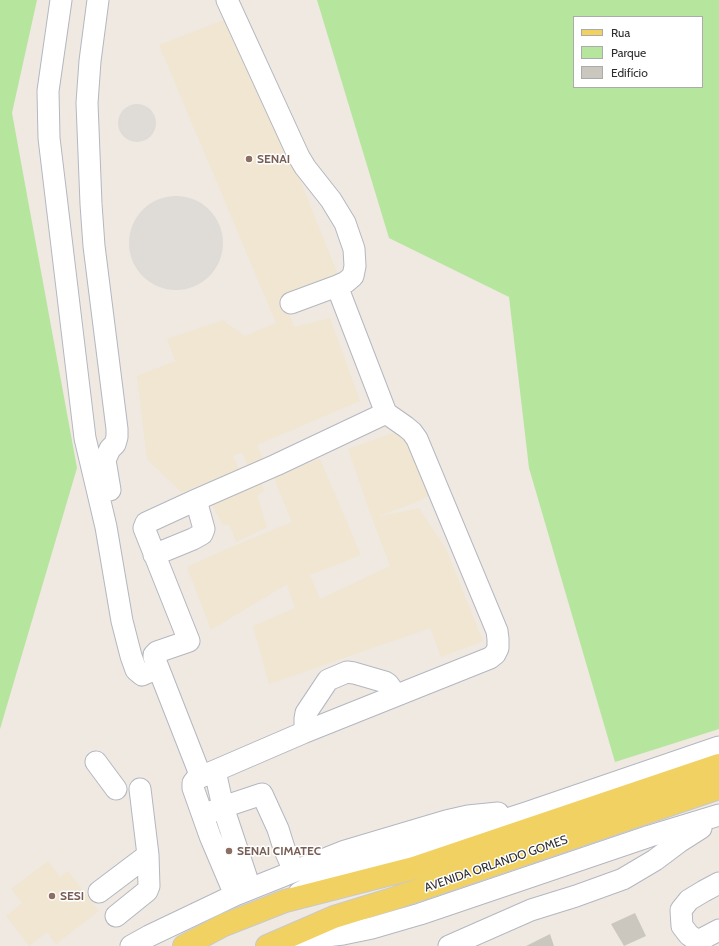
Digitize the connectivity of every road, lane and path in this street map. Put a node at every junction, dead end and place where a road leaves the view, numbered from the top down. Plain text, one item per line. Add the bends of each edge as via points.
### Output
1 (61, 0) edge
2 (98, 0) edge
3 (227, 0) edge
4 (337, 286) junction
5 (291, 303) dead end
6 (386, 413) junction
7 (196, 500) junction
8 (106, 527) junction
9 (154, 555) junction
10 (158, 668) junction
11 (396, 695) junction
12 (305, 732) junction
13 (719, 747) edge
14 (96, 762) dead end
15 (719, 765) edge
16 (208, 774) junction
17 (719, 788) edge
18 (116, 789) dead end
19 (140, 789) dead end
20 (223, 807) junction
21 (526, 813) junction
22 (203, 815) junction
23 (719, 816) edge
24 (148, 855) junction
25 (294, 871) junction
26 (719, 883) edge
27 (243, 891) junction
28 (99, 892) dead end
29 (286, 901) junction
30 (116, 916) dead end
31 (719, 930) edge
32 (270, 945) edge
33 (131, 946) edge
34 (184, 946) edge
35 (449, 946) edge

1 - 8 street via 48,91 49,138 85,438
2 - 8 street via 87,110 94,246 117,437 105,460 111,509
3 - 4 street via 299,157 331,200 354,249 353,276
4 - 5 street
4 - 6 street
6 - 7 street
6 - 11 street via 412,432 417,439 497,631 498,639 498,648 490,658
7 - 9 street via 204,529 202,534
7 - 9 street via 146,523 144,528
8 - 10 street via 122,620 136,670 142,675
9 - 10 street via 189,641 154,655
10 - 16 street
11 - 12 street
11 - 12 street via 385,682 347,672 328,680 306,713
12 - 16 street
13 - 21 street, AVENIDA ORLANDO GOMES
14 - 18 street
15 - 29 main road, AVENIDA ORLANDO GOMES via 414,868
16 - 20 street
16 - 22 street via 193,783
17 - 32 main road, AVENIDA ORLANDO GOMES via 334,917
19 - 24 street
20 - 22 street
20 - 25 street via 262,794
20 - 27 street
21 - 25 street via 468,816 446,821 345,851
21 - 29 street, AVENIDA ORLANDO GOMES via 330,876
22 - 27 street via 210,836
23 - 32 street, AVENIDA ORLANDO GOMES via 650,836 372,928
23 - 35 street via 623,879 531,910
24 - 28 street
24 - 30 street via 147,891
25 - 27 street
26 - 31 street via 689,900 681,910 682,926 698,941
27 - 33 street
29 - 34 main road, AVENIDA ORLANDO GOMES via 224,925

